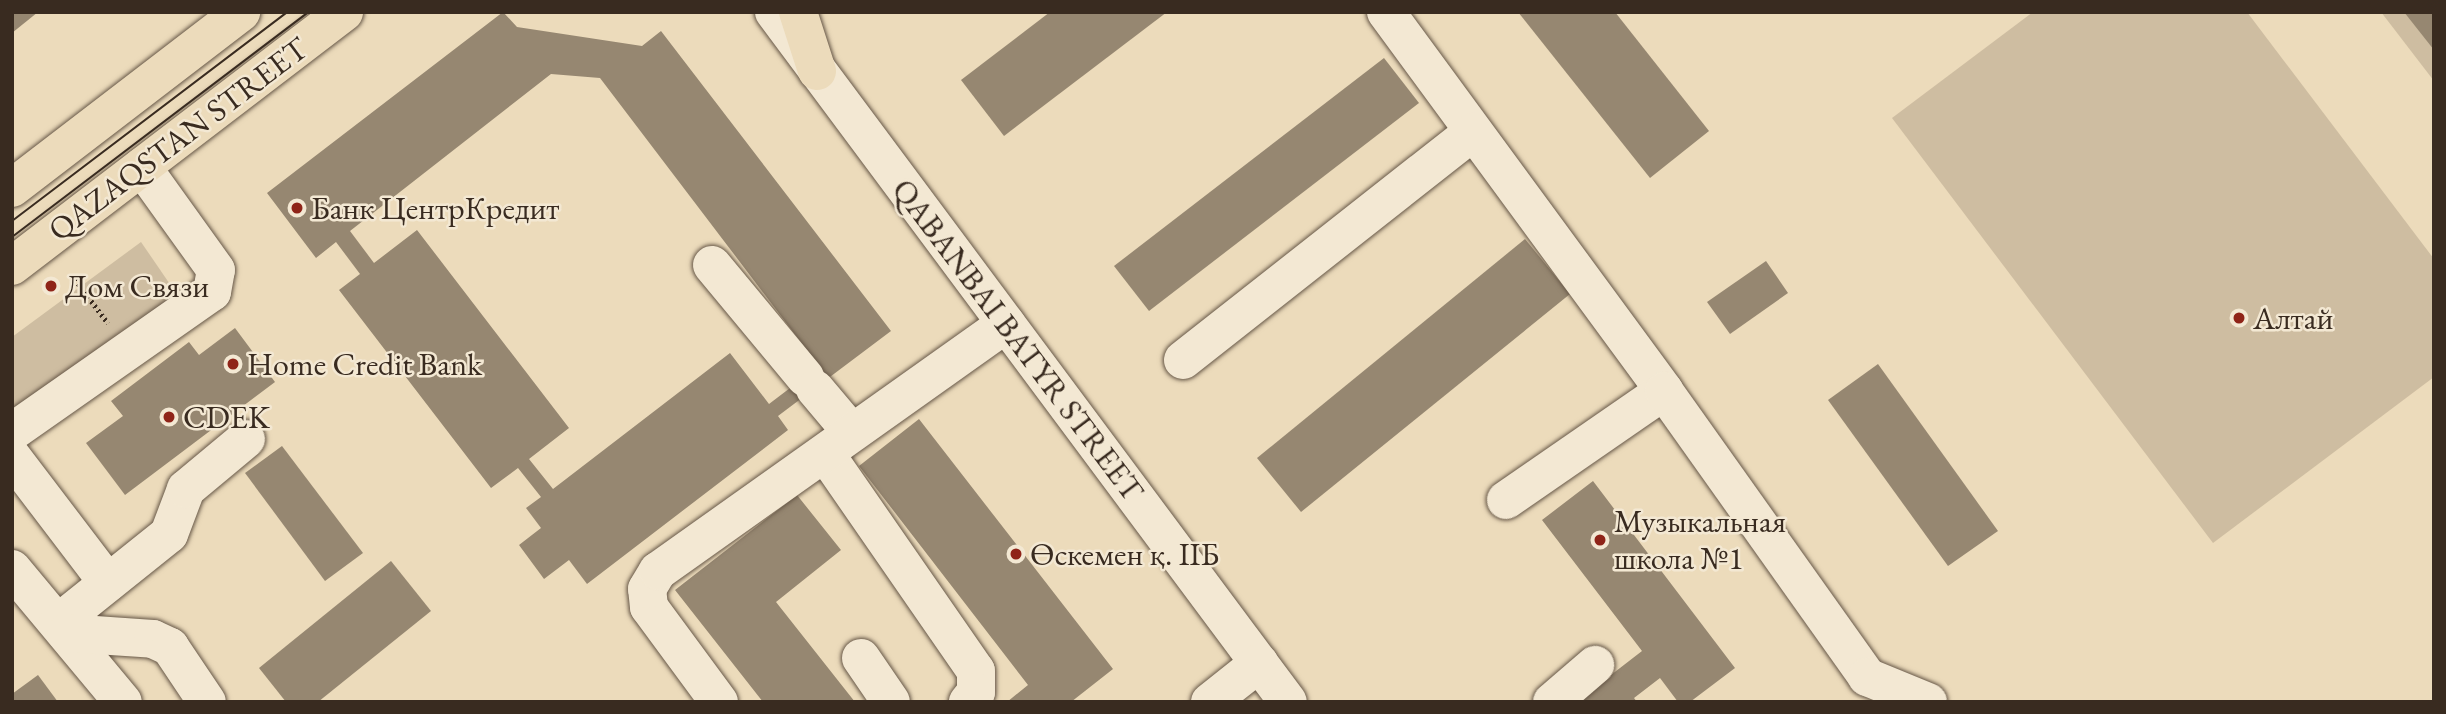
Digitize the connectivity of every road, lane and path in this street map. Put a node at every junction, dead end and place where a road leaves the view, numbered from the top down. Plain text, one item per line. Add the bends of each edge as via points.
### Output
1 (242, 12) edge
2 (344, 12) edge
3 (774, 12) edge
4 (798, 12) edge
5 (1386, 12) edge
6 (817, 71) junction
7 (1473, 132) junction
8 (142, 167) junction
9 (12, 188) edge
10 (712, 265) dead end
11 (12, 266) edge
12 (75, 279) dead end
13 (1006, 324) junction
14 (128, 349) junction
15 (1183, 360) dead end
16 (1664, 391) junction
17 (12, 432) edge
18 (247, 439) dead end
19 (838, 443) junction
20 (12, 457) edge
21 (1506, 500) dead end
22 (12, 569) edge
23 (108, 583) junction
24 (62, 628) junction
25 (861, 658) dead end
26 (1259, 663) junction
27 (1595, 666) dead end
28 (123, 702) edge
29 (207, 702) edge
30 (719, 702) edge
31 (891, 702) edge
32 (968, 702) edge
33 (1210, 702) edge
34 (1288, 702) edge
35 (1552, 702) edge
36 (1928, 702) edge

1 - 9 main road, QAZAQSTAN STREET
2 - 8 main road, QAZAQSTAN STREET
3 - 6 street, QABANBAI BATYR STREET
4 - 6 main road
5 - 7 street
6 - 13 street, QABANBAI BATYR STREET
7 - 15 street
7 - 16 street
8 - 11 main road, QAZAQSTAN STREET
8 - 14 street via 216,270 212,292
10 - 19 street via 810,383
12 - 14 path
13 - 19 street
13 - 26 street, QABANBAI BATYR STREET
14 - 17 street
16 - 21 street
16 - 36 street via 1867,677
18 - 23 street via 186,489 169,534
19 - 30 street via 658,570 647,589 649,607
19 - 32 street via 976,671 976,692
20 - 23 street
22 - 24 street
23 - 24 street
24 - 28 street
24 - 29 street via 161,643
25 - 31 street
26 - 33 street
26 - 34 street, QABANBAI BATYR STREET
27 - 35 street

